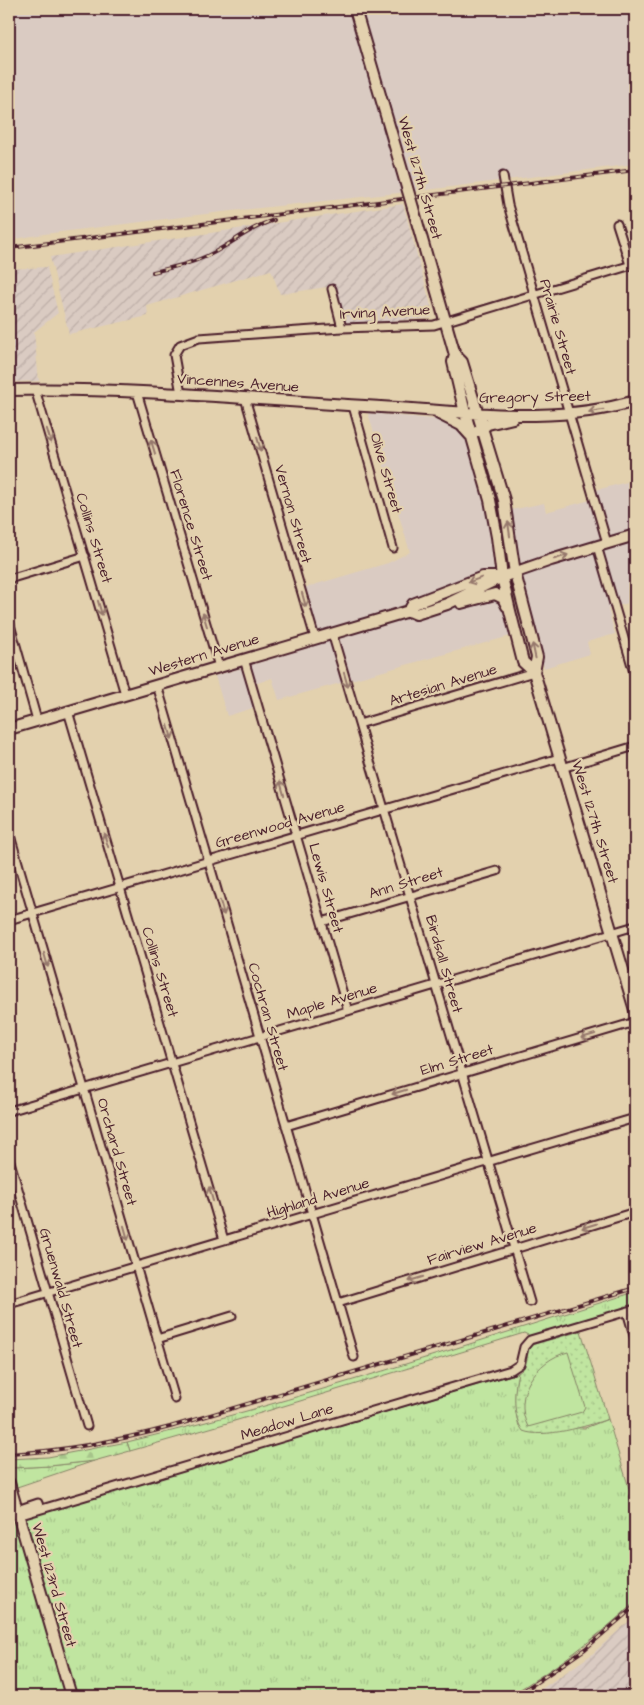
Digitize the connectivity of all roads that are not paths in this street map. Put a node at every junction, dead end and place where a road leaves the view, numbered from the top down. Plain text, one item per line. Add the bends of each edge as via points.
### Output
1 (355, 9) edge
2 (503, 176) dead end
3 (617, 224) dead end
4 (632, 265) edge
5 (332, 289) dead end
6 (534, 295) junction
7 (446, 321) junction
8 (342, 328) junction
9 (455, 355) junction
10 (35, 389) junction
11 (9, 390) edge
12 (137, 392) junction
13 (181, 394) junction
14 (245, 398) junction
15 (635, 401) edge
16 (353, 406) junction
17 (430, 410) junction
18 (465, 412) junction
19 (477, 413) junction
20 (526, 414) junction
21 (569, 414) junction
22 (482, 428) junction
23 (472, 438) junction
24 (635, 535) edge
25 (602, 544) junction
26 (393, 548) dead end
27 (85, 556) junction
28 (515, 572) junction
29 (502, 577) junction
30 (9, 578) edge
31 (447, 604) junction
32 (409, 611) junction
33 (510, 611) junction
34 (9, 622) edge
35 (332, 633) junction
36 (315, 638) junction
37 (244, 659) junction
38 (218, 666) junction
39 (534, 672) junction
40 (635, 676) edge
41 (157, 685) junction
42 (125, 694) junction
43 (68, 711) junction
44 (37, 720) junction
45 (359, 724) junction
46 (9, 729) edge
47 (635, 746) edge
48 (561, 763) junction
49 (384, 809) junction
50 (9, 832) edge
51 (296, 835) junction
52 (208, 861) junction
53 (497, 871) dead end
54 (120, 887) junction
55 (410, 896) junction
56 (32, 913) junction
57 (9, 920) edge
58 (322, 922) junction
59 (635, 926) edge
60 (612, 933) junction
61 (436, 985) junction
62 (348, 1010) junction
63 (635, 1010) edge
64 (635, 1022) edge
65 (260, 1037) junction
66 (172, 1063) junction
67 (462, 1073) junction
68 (84, 1089) junction
69 (9, 1111) edge
70 (635, 1118) edge
71 (286, 1126) junction
72 (9, 1158) edge
73 (488, 1162) junction
74 (635, 1212) edge
75 (312, 1214) junction
76 (224, 1240) junction
77 (514, 1249) junction
78 (136, 1266) junction
79 (49, 1292) junction
80 (530, 1302) dead end
81 (338, 1303) junction
82 (9, 1304) edge
83 (635, 1309) edge
84 (627, 1311) junction
85 (232, 1316) dead end
86 (157, 1339) junction
87 (635, 1340) edge
88 (354, 1357) dead end
89 (175, 1399) dead end
90 (87, 1426) dead end
91 (9, 1484) edge
92 (17, 1513) junction
93 (72, 1696) edge

1 - 7 main road, West 127th Street, bridge
2 - 6 street, Prairie Street
3 - 4 street
4 - 6 street, Irving Avenue
5 - 8 street
6 - 7 street, Irving Avenue
6 - 21 street, Prairie Street
7 - 8 street, Irving Avenue via 434,325
7 - 9 main road, West 127th Street
8 - 13 street, Irving Avenue via 217,336 186,342 177,347 174,355
9 - 18 main road, West 127th Street via 453,362
9 - 19 main road, West 127th Street via 462,362
10 - 11 main road, Vincennes Avenue
10 - 12 main road, Vincennes Avenue
10 -> 27 street, Collins Street
12 - 13 main road, Vincennes Avenue
38 -> 12 street, Florence Street
13 - 14 main road, Vincennes Avenue
14 - 16 main road, Vincennes Avenue
14 -> 36 street, Vernon Street
15 -> 21 main road, Gregory Street via 603,410
16 - 17 main road, Vincennes Avenue
16 - 26 street, Olive Street
17 - 18 main road, Vincennes Avenue
17 - 23 main road via 461,425
18 - 19 main road, Gregory Street
18 - 23 main road, West 127th Street
19 - 20 main road, Gregory Street
19 - 22 main road, West 127th Street
20 - 21 main road, Gregory Street
20 - 22 main road
21 - 25 street, Prairie Street
22 - 23 main road
28 -> 22 main road, West 127th Street via 504,500
23 - 29 main road, West 127th Street via 490,500
24 - 25 main road, Western Avenue
28 -> 25 main road, Western Avenue
25 - 40 street, Prairie Street
27 - 30 street
27 -> 42 street, Collins Street
28 - 29 main road, Western Avenue
39 -> 28 main road, West 127th Street via 537,657
29 - 31 main road, Western Avenue
29 -> 32 main road, Western Avenue via 483,577 462,584 413,604
29 - 33 main road, West 127th Street
31 - 32 main road, Western Avenue via 416,614
31 - 33 main road via 495,594 503,598
32 - 35 main road, Western Avenue
33 - 39 main road, West 127th Street via 523,662
34 - 44 street
35 - 36 main road, Western Avenue
35 -> 45 street, Birdsall Street
36 - 37 main road, Western Avenue
37 - 38 main road, Western Avenue
51 -> 37 street, Lewis Street
38 - 41 main road, Western Avenue
39 - 45 street, Artesian Avenue
39 - 48 main road, West 127th Street
41 - 42 main road, Western Avenue
41 -> 52 street, Cochran Street
42 - 43 main road, Western Avenue
43 - 44 main road, Western Avenue
54 -> 43 street, Collins Street
44 - 46 main road, Western Avenue
45 - 49 street, Birdsall Street
47 - 48 street, Greenwood Avenue
48 - 49 street, Greenwood Avenue
48 - 60 main road, West 127th Street
49 - 51 street, Greenwood Avenue
49 - 55 street, Birdsall Street
50 - 56 street, Orchard Street
51 - 52 street, Greenwood Avenue
51 - 58 street, Lewis Street
52 - 54 street, Greenwood Avenue
52 -> 65 street, Cochran Street
53 - 55 street, Ann Street
54 - 56 street, Greenwood Avenue
54 - 66 street, Collins Street
55 - 58 street, Ann Street
55 - 61 street, Birdsall Street
56 - 57 street, Greenwood Avenue
56 -> 68 street, Orchard Street
58 - 62 street, Lewis Street
59 - 60 street, Maple Avenue
60 - 61 street, Maple Avenue
60 - 63 main road, West 127th Street
61 - 62 street, Maple Avenue
61 - 67 street, Birdsall Street
62 - 65 street, Maple Avenue
64 -> 67 street, Elm Street
65 - 66 street, Maple Avenue
65 - 71 street, Cochran Street
66 - 68 street, Maple Avenue
76 -> 66 street, Collins Street
67 -> 71 street, Elm Street
67 - 73 street, Birdsall Street
68 - 69 street, Maple Avenue
68 -> 78 street, Orchard Street
70 - 73 street, Highland Avenue
71 - 75 street, Cochran Street
72 - 79 street, Gruenwald Street
73 - 75 street, Highland Avenue
73 - 77 street, Birdsall Street
74 -> 77 street, Fairview Avenue
75 - 76 street, Highland Avenue
75 - 81 street, Cochran Street
76 - 78 street, Highland Avenue
77 - 80 street, Birdsall Street
77 -> 81 street, Fairview Avenue
78 - 79 street, Highland Avenue
78 - 86 street, Orchard Street
79 - 82 street, Highland Avenue
79 - 90 street, Gruenwald Street
81 - 88 street, Cochran Street
83 - 84 street
84 - 87 street
84 - 92 street, Meadow Lane via 533,1339 525,1345 522,1362 511,1370
85 - 86 street
86 - 89 street, Orchard Street
91 - 92 main road, West 123rd Street
92 - 93 main road, West 123rd Street

